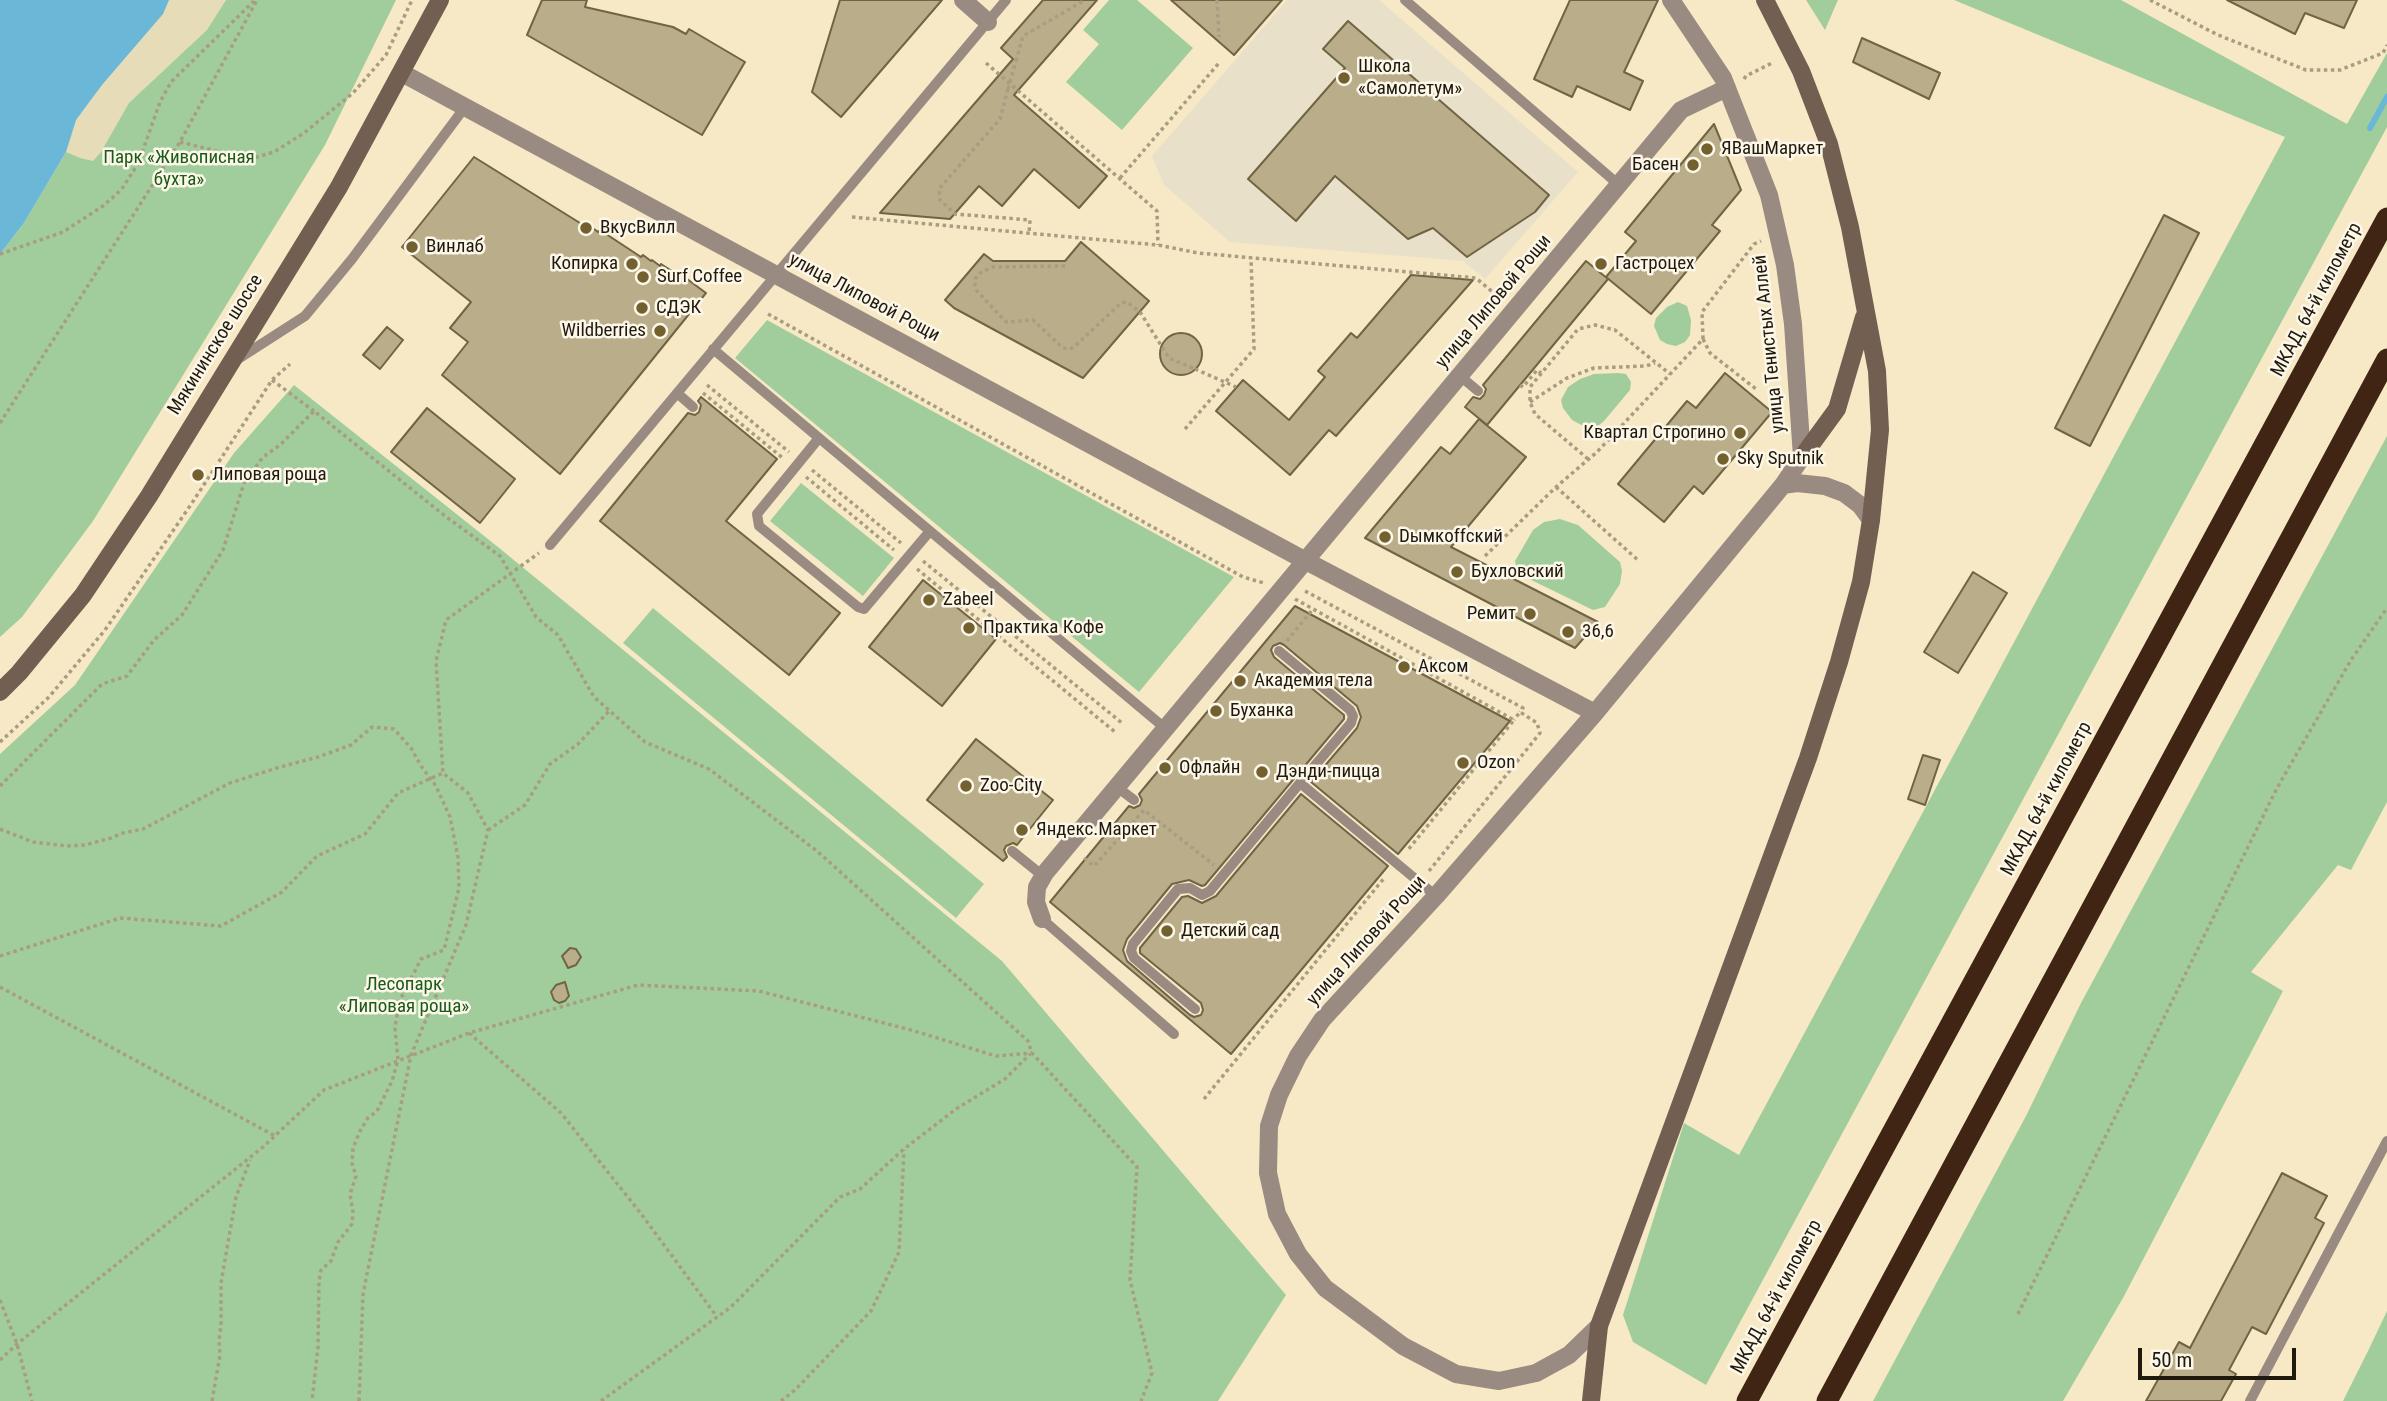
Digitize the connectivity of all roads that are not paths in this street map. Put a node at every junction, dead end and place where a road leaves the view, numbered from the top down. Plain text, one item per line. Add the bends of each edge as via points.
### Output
1 (440, 0) edge
2 (963, 0) edge
3 (1006, 0) edge
4 (1405, 0) edge
5 (1671, 0) edge
6 (1765, 0) edge
7 (988, 22) junction
8 (402, 73) junction
9 (1727, 88) junction
10 (465, 107) junction
11 (1619, 185) junction
12 (2387, 218) edge
13 (776, 275) junction
14 (1865, 314) junction
15 (713, 349) junction
16 (2387, 359) edge
17 (227, 366) junction
18 (1460, 376) junction
19 (1478, 391) dead end
20 (677, 393) junction
21 (693, 407) dead end
22 (819, 438) junction
23 (1802, 457) junction
24 (1783, 485) junction
25 (1871, 520) junction
26 (930, 531) junction
27 (550, 545) road end
28 (1306, 561) junction
29 (1279, 651) road end
30 (0, 692) edge
31 (1595, 713) junction
32 (1166, 729) junction
33 (1300, 783) junction
34 (1117, 787) junction
35 (1134, 800) dead end
36 (1012, 851) dead end
37 (1043, 876) junction
38 (1436, 896) junction
39 (1042, 919) joint
40 (1195, 1009) dead end
41 (1174, 1034) dead end
42 (2387, 1141) edge
43 (1599, 1326) junction
44 (1560, 1360) junction
45 (1592, 1379) junction
46 (1591, 1401) edge
47 (1747, 1401) edge
48 (1827, 1401) edge
49 (2250, 1401) edge

1 - 8 street, Мякининское шоссе
2 - 7 street
3 - 7 lane
4 - 11 lane
5 - 9 street, улица Тенистых Аллей
6 - 14 street via 1801,71 1829,144
7 - 13 lane
8 - 10 street, улица Липовой Рощи
8 - 17 street, Мякининское шоссе via 340,187
9 - 11 street, улица Липовой Рощи via 1681,110
9 - 23 street, улица Тенистых Аллей via 1769,195 1779,234 1793,324
10 - 13 street, улица Липовой Рощи
10 - 17 lane via 305,316
11 - 18 street, улица Липовой Рощи
12 - 47 highway, МКАД, 64-й километр
13 - 15 lane
13 - 28 street, улица Липовой Рощи
14 - 23 street via 1837,408
14 - 25 street via 1877,371 1880,430
15 - 20 lane
15 - 22 lane
16 - 48 highway
17 - 30 street, Мякининское шоссе via 83,595
18 - 19 lane
18 - 28 street, улица Липовой Рощи
20 - 21 lane
20 - 27 lane
22 - 26 lane
22 - 26 lane via 757,514 759,526 864,609
23 - 24 street, улица Липовой Рощи
24 - 25 street via 1825,486 1844,493
24 - 31 street, улица Липовой Рощи
25 - 43 street via 1839,663 1808,758
26 - 32 lane
28 - 31 street
28 - 32 street, улица Липовой Рощи
29 - 33 lane via 1353,716
31 - 38 street, улица Липовой Рощи
32 - 34 street, улица Липовой Рощи
33 - 38 lane
33 - 40 lane via 1210,891 1202,895 1190,888 1178,889 1133,944 1134,958
34 - 35 lane
34 - 37 street, улица Липовой Рощи
36 - 37 lane
37 - 39 street via 1036,902
38 - 44 street, улица Липовой Рощи via 1322,1020 1297,1056 1269,1126 1268,1172 1277,1214 1297,1254 1325,1288 1403,1346 1456,1374 1499,1381 1536,1373
39 - 41 lane
42 - 49 lane
43 - 44 street, улица Липовой Рощи
43 - 45 street
44 - 45 street via 1574,1363
45 - 46 street

